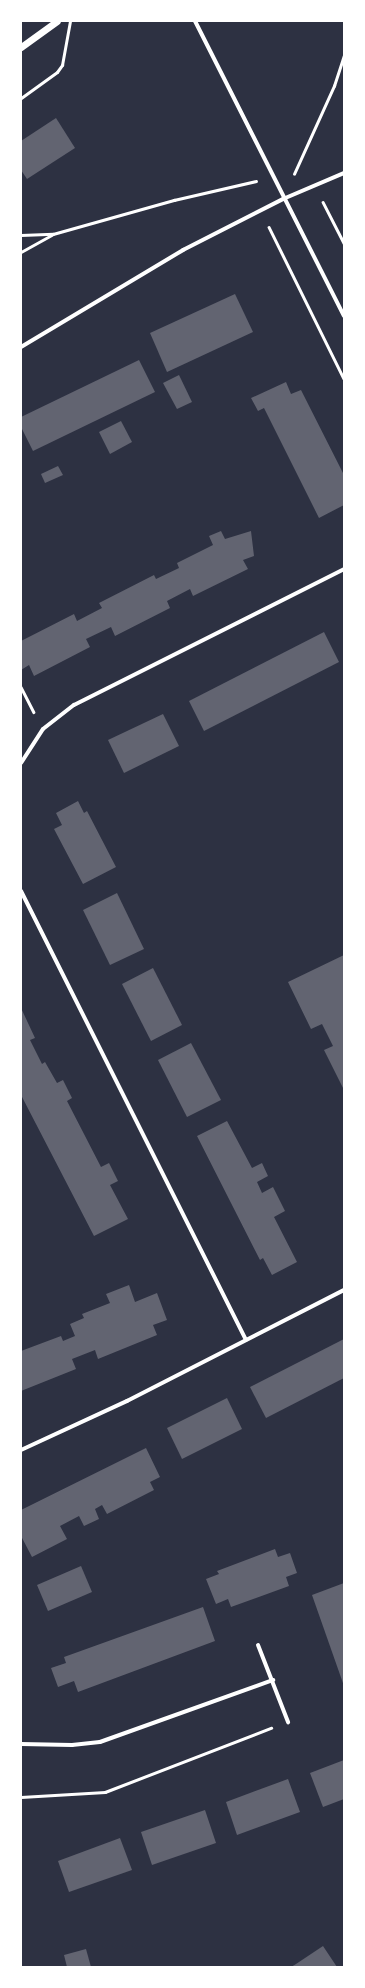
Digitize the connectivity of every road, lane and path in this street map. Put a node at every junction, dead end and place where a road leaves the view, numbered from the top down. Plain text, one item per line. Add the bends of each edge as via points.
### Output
1 (57, 21) edge
2 (70, 21) edge
3 (195, 21) edge
4 (21, 47) edge
5 (344, 55) edge
6 (343, 67) edge
7 (21, 98) edge
8 (344, 173) edge
9 (272, 178) junction
10 (315, 186) junction
11 (283, 199) junction
12 (260, 210) junction
13 (53, 234) junction
14 (21, 235) edge
15 (344, 243) edge
16 (21, 252) edge
17 (344, 316) edge
18 (21, 347) edge
19 (344, 379) edge
20 (344, 569) edge
21 (21, 687) edge
22 (43, 729) junction
23 (21, 763) edge
24 (21, 891) edge
25 (344, 1290) edge
26 (246, 1340) junction
27 (21, 1450) edge
28 (258, 1644) dead end
29 (272, 1680) junction
30 (288, 1722) joint
31 (21, 1744) edge
32 (21, 1797) edge

1 - 4 street
2 - 7 lane via 62,65 57,72
3 - 9 street
5 - 6 path
6 - 11 path
8 - 10 street
9 - 11 street
9 - 13 path via 174,200
10 - 11 street
10 - 15 path
11 - 12 street
11 - 17 street
12 - 18 street via 183,250
12 - 19 path
13 - 14 path
13 - 16 path
20 - 22 street via 74,705
21 - 22 path
22 - 23 street
24 - 26 street
25 - 26 street
26 - 27 street via 127,1401
28 - 29 street
29 - 30 street
29 - 31 street via 100,1742 72,1745
30 - 32 path via 105,1792

